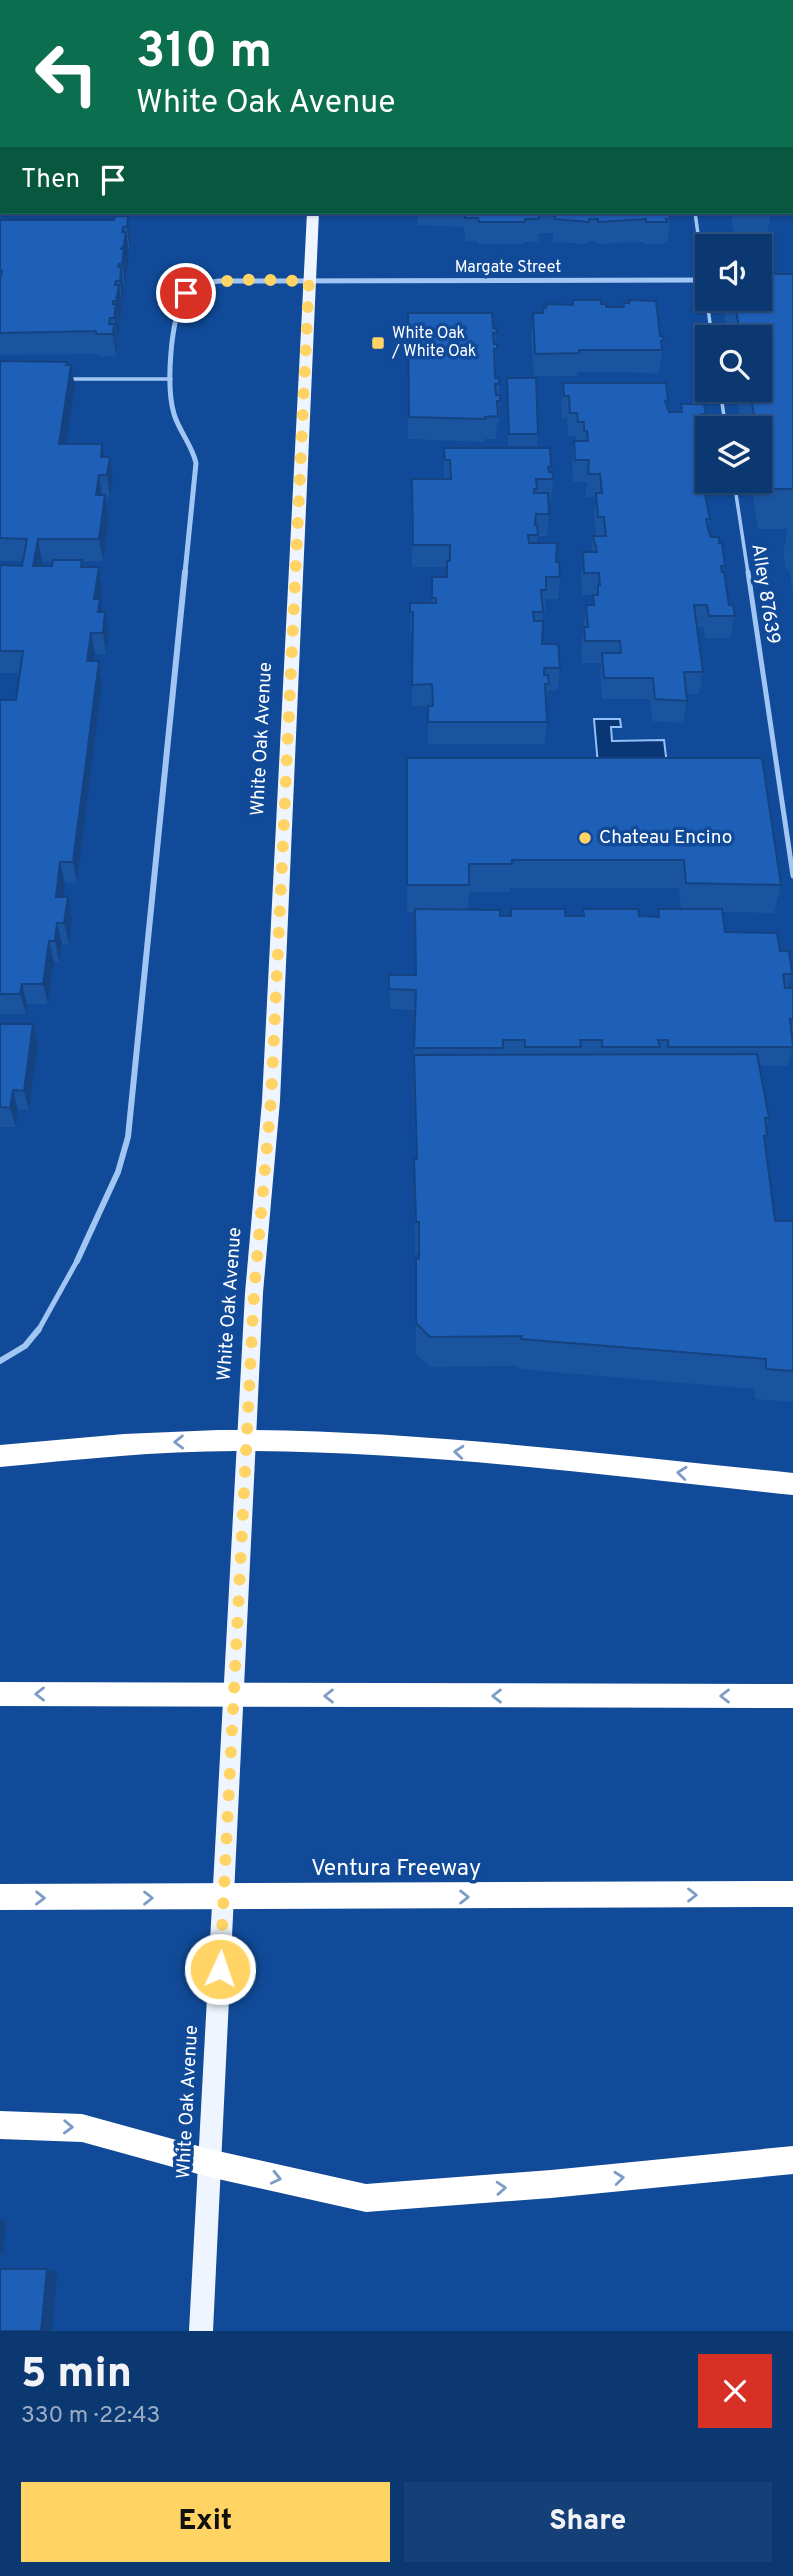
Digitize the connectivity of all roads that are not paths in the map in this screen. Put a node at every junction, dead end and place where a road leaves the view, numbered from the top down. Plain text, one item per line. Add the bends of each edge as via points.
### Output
1 (313, 214) edge
2 (695, 214) edge
3 (698, 234) edge
4 (309, 281) junction
5 (695, 281) edge
6 (61, 379) edge
7 (171, 379) junction
8 (736, 493) edge
9 (793, 876) edge
10 (78, 1261) joint
11 (0, 1361) edge
12 (247, 1440) junction
13 (0, 1455) edge
14 (793, 1484) edge
15 (0, 1694) edge
16 (793, 1696) edge
17 (793, 1894) edge
18 (0, 1897) edge
19 (0, 2125) edge
20 (793, 2160) edge
21 (209, 2163) junction
22 (201, 2331) edge

1 - 4 main road, White Oak Avenue
2 - 3 lane
4 - 5 street, Margate Street
4 - 7 street via 219,281 186,293 178,309
4 - 12 main road, White Oak Avenue via 271,1101
6 - 7 lane
7 - 10 street via 174,414 194,447 196,463 128,1138 118,1172
8 - 9 lane, Alley 87639
10 - 11 lane via 40,1327 24,1347
12 -> 13 highway
14 -> 12 highway via 377,1444
12 - 21 main road, White Oak Avenue
16 -> 15 highway
18 -> 17 highway, Ventura Freeway
19 -> 21 highway via 82,2128
21 -> 20 highway via 366,2198
21 - 22 main road, White Oak Avenue

